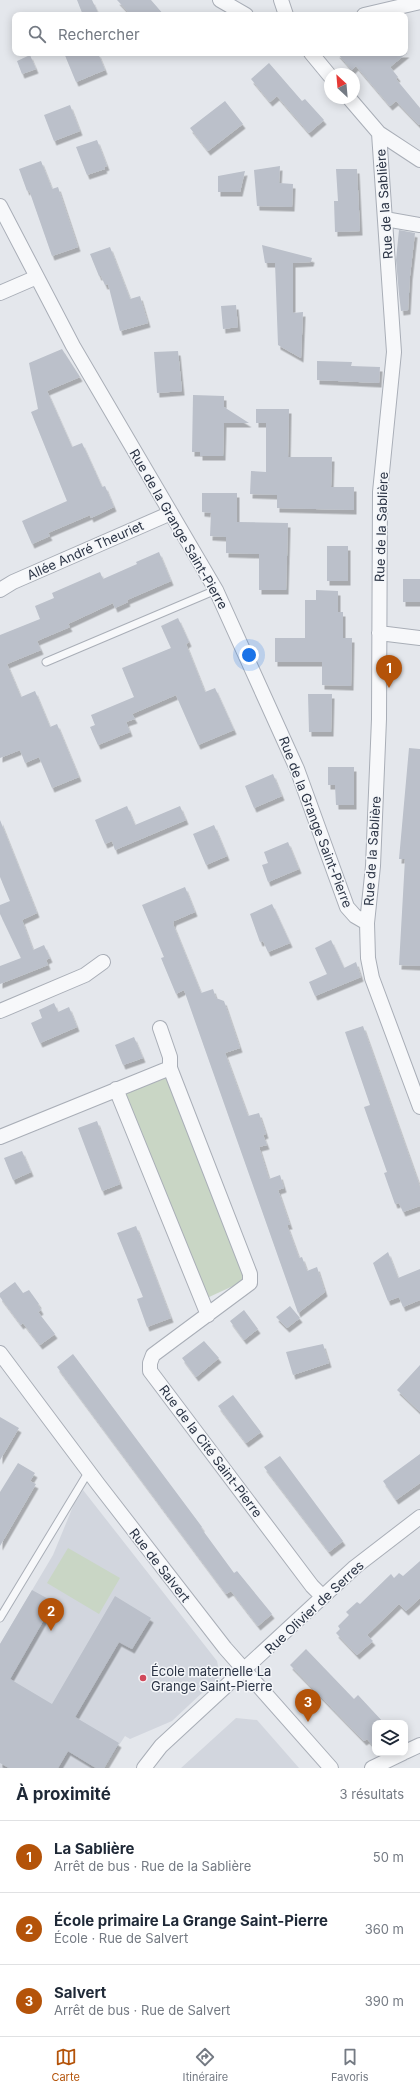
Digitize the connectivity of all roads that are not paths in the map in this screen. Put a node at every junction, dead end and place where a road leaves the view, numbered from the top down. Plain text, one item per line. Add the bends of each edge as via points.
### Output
1 (220, 0) edge
2 (281, 0) edge
3 (420, 2) edge
4 (241, 12) edge
5 (285, 12) edge
6 (377, 12) edge
7 (313, 56) edge
8 (324, 69) edge
9 (354, 104) edge
10 (379, 133) junction
11 (420, 160) edge
12 (0, 206) edge
13 (385, 218) junction
14 (420, 225) edge
15 (37, 276) junction
16 (0, 293) edge
17 (171, 513) junction
18 (0, 590) edge
19 (216, 590) junction
20 (379, 633) junction
21 (420, 638) edge
22 (46, 662) dead end
23 (367, 923) junction
24 (103, 962) dead end
25 (0, 1011) edge
26 (160, 1028) dead end
27 (170, 1068) junction
28 (116, 1089) junction
29 (420, 1107) edge
30 (0, 1137) edge
31 (208, 1315) junction
32 (0, 1353) edge
33 (89, 1472) junction
34 (420, 1518) edge
35 (323, 1597) junction
36 (0, 1618) edge
37 (245, 1671) junction
38 (420, 1745) edge
39 (408, 1751) edge
40 (398, 1756) edge
41 (144, 1768) edge
42 (331, 1768) edge
43 (372, 1768) edge

1 - 4 street
2 - 5 street
3 - 6 street
7 - 8 street
9 - 10 street
10 - 11 street
10 - 13 street, Rue de la Sablière
12 - 15 street, Rue de la Grange Saint-Pierre
13 - 14 street
13 - 20 street, Rue de la Sablière via 394,352 380,492
15 - 16 street
15 - 17 street, Rue de la Grange Saint-Pierre via 73,346
17 - 18 street, Allée André Theuriet
17 - 19 street, Rue de la Grange Saint-Pierre
19 - 22 lane
19 - 23 street, Rue de la Grange Saint-Pierre via 297,768 347,907 354,916
20 - 21 street
20 - 23 street, Rue de la Sablière via 379,719 374,843
23 - 29 street via 368,958 372,978
24 - 25 street via 85,975
26 - 27 street, Rue de la Cité Saint-Pierre via 170,1057
27 - 28 street
27 - 31 street, Rue de la Cité Saint-Pierre via 250,1274 250,1283
28 - 30 street
28 - 31 street
31 - 35 street, Rue de la Cité Saint-Pierre via 153,1355 150,1371 312,1586
32 - 33 street, Rue de Salvert
33 - 36 lane
33 - 37 street, Rue de Salvert
34 - 35 street, Rue Olivier de Serres via 355,1567
35 - 37 street, Rue Olivier de Serres
37 - 41 street, Rue Olivier de Serres via 161,1746
37 - 42 street, Rue de Salvert
38 - 39 street
40 - 43 street

